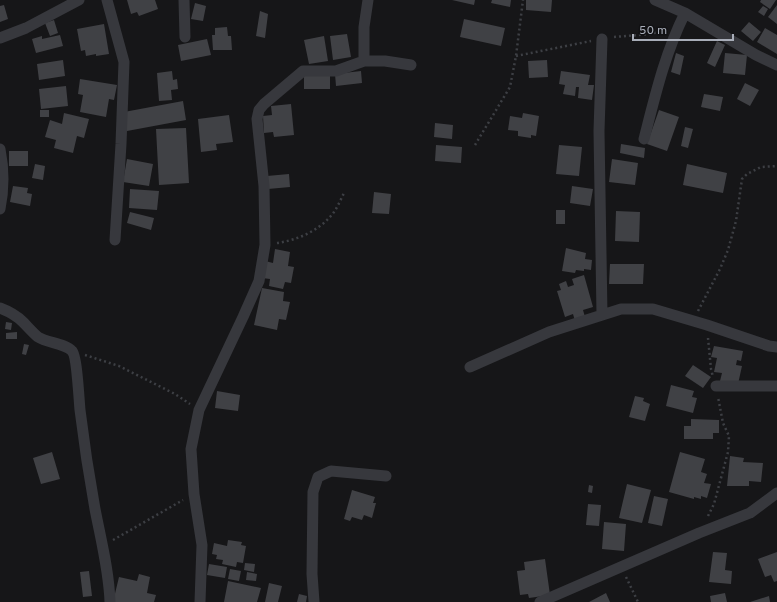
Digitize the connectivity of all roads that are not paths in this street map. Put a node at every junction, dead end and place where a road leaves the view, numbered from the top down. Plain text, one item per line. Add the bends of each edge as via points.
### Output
1 (79, 0) edge
2 (106, 0) edge
3 (184, 0) edge
4 (368, 0) edge
5 (654, 0) edge
6 (685, 13) junction
7 (186, 37) dead end
8 (0, 38) edge
9 (602, 38) dead end
10 (364, 61) junction
11 (411, 65) dead end
12 (777, 65) edge
13 (644, 139) dead end
14 (0, 149) edge
15 (0, 209) edge
16 (115, 240) dead end
17 (0, 308) edge
18 (602, 315) junction
19 (777, 347) edge
20 (470, 367) dead end
21 (716, 386) road end
22 (777, 386) edge
23 (386, 476) dead end
24 (777, 493) edge
25 (110, 602) edge
26 (200, 602) edge
27 (314, 602) edge
28 (540, 602) edge

1 - 8 street via 26,28
2 - 16 street via 124,62
3 - 7 street
4 - 10 street via 364,27
5 - 6 street
6 - 12 street
6 - 13 street via 667,55
9 - 18 street via 599,131
10 - 11 street
10 - 26 street via 336,71 303,71 259,110 257,119 264,186 265,245 259,281 199,410 192,449 194,494 202,545
14 - 15 street via 3,183
17 - 25 street via 21,320 38,337 72,350 76,360 81,420 110,586
18 - 19 street via 621,309 653,309
18 - 20 street via 549,332
21 - 22 street
23 - 27 street via 331,471 318,478 313,492
24 - 28 street via 750,513

